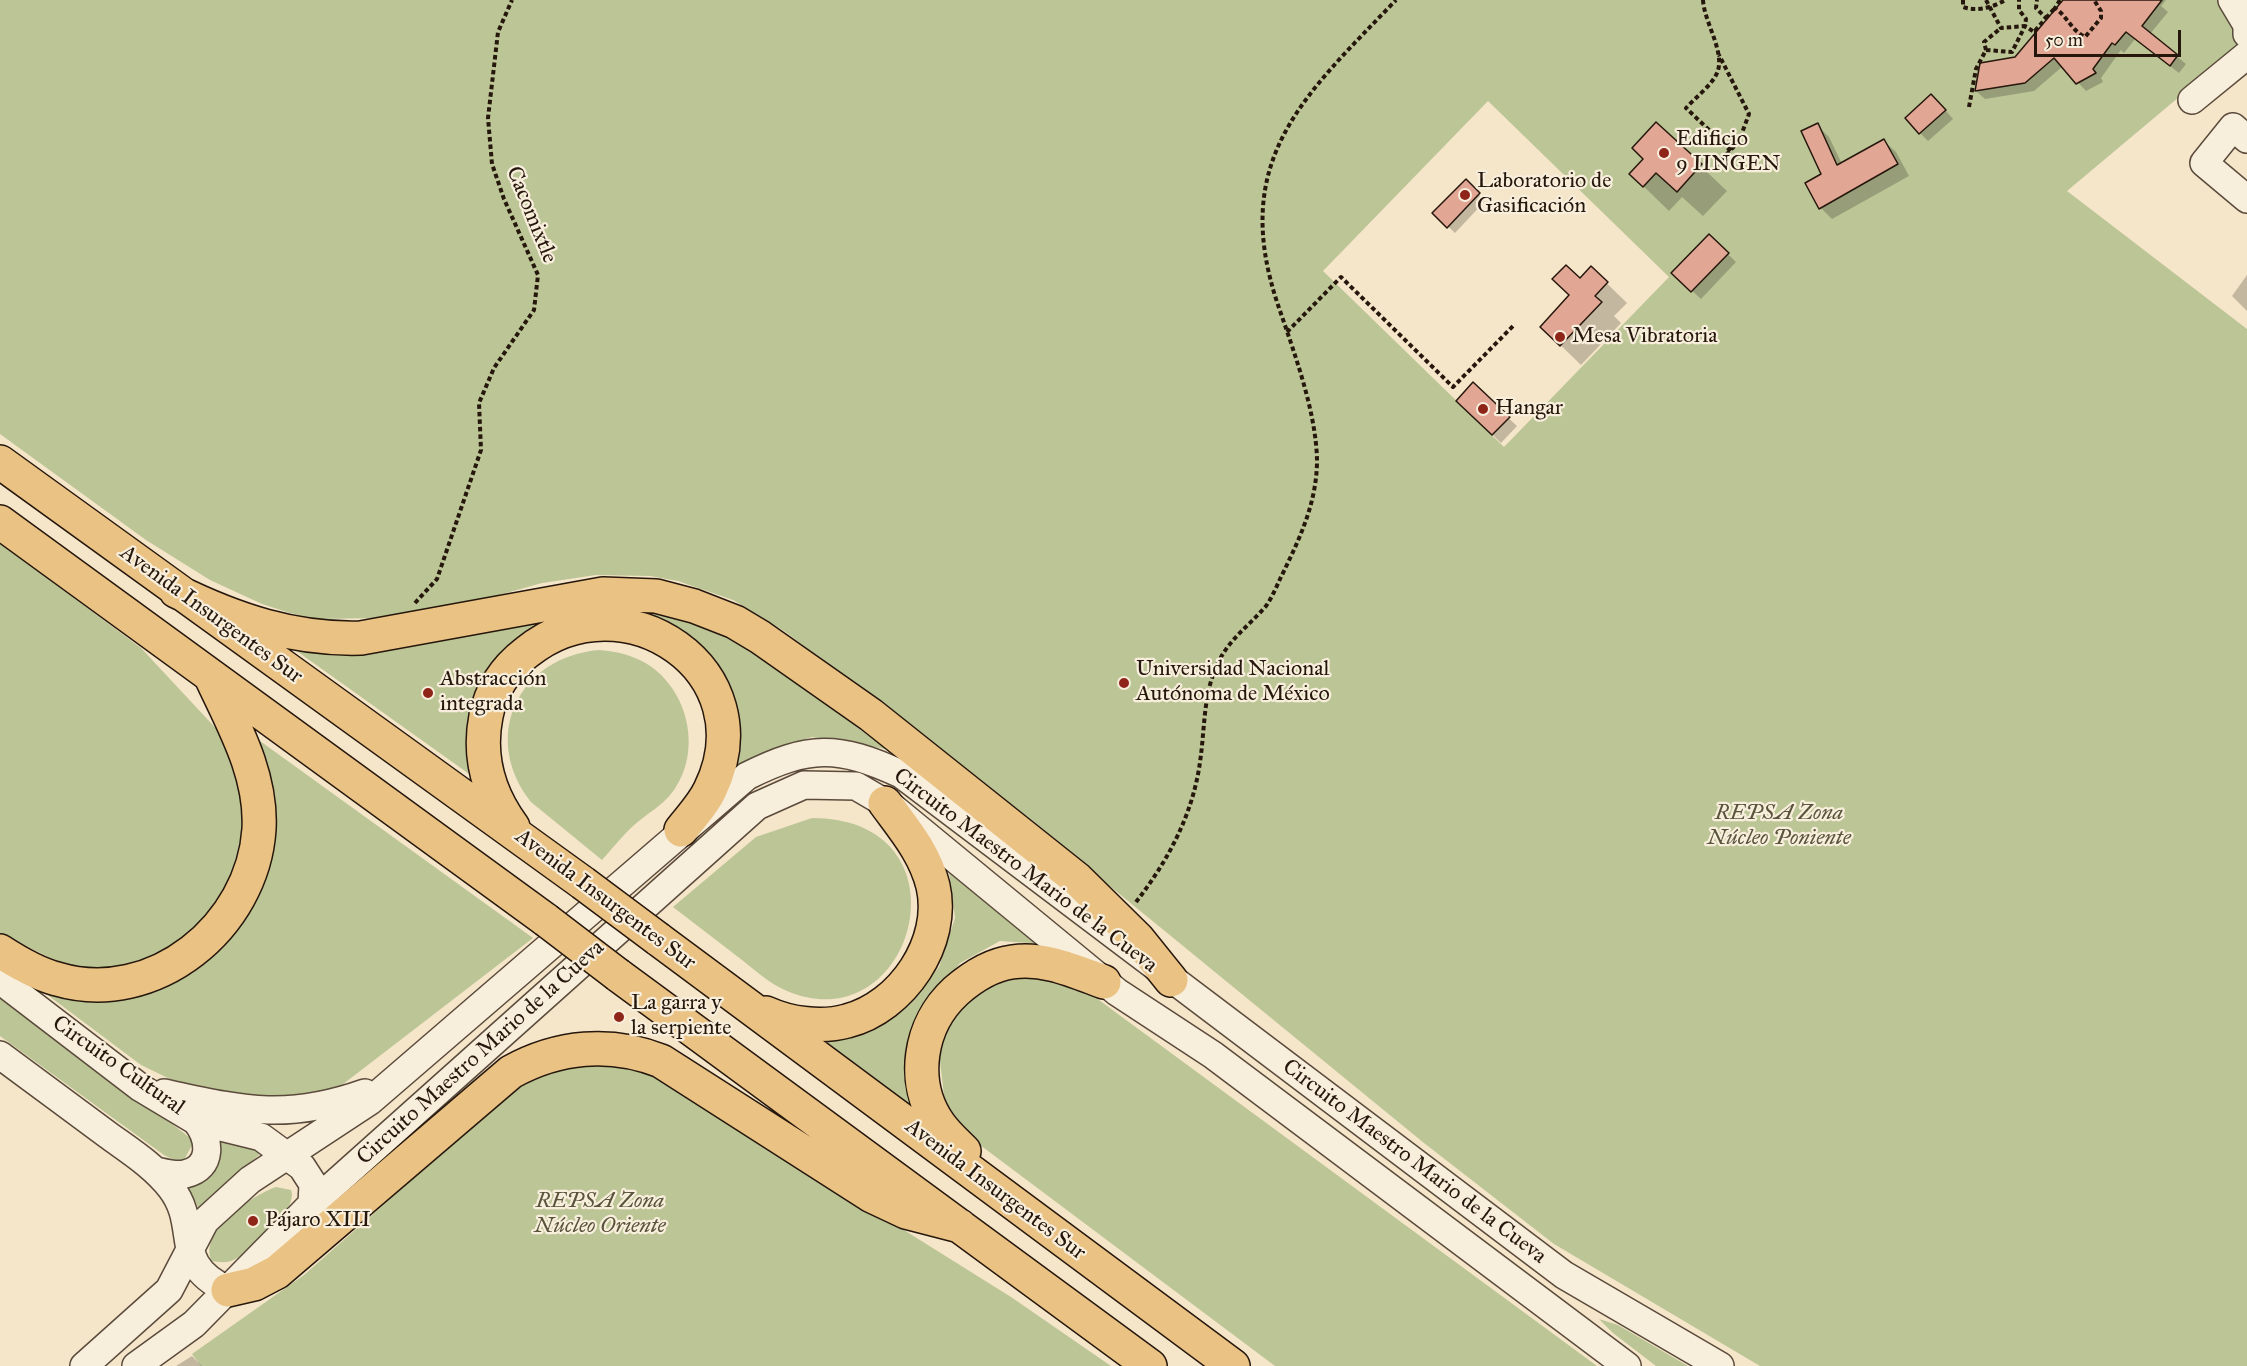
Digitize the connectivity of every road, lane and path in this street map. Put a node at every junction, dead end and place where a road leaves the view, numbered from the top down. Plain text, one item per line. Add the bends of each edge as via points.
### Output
1 (512, 0) edge
2 (1396, 0) edge
3 (1703, 0) edge
4 (1963, 0) edge
5 (1986, 0) edge
6 (2005, 0) edge
7 (2019, 0) edge
8 (2037, 0) edge
9 (2060, 0) edge
10 (2094, 0) edge
11 (2232, 0) edge
12 (1990, 7) junction
13 (2055, 8) junction
14 (2046, 18) junction
15 (2025, 26) junction
16 (2001, 28) junction
17 (2247, 34) edge
18 (1986, 50) junction
19 (1719, 54) junction
20 (2247, 55) edge
21 (2192, 100) dead end
22 (1969, 106) dead end
23 (2247, 139) edge
24 (1731, 151) junction
25 (1716, 166) dead end
26 (2247, 199) edge
27 (1513, 326) dead end
28 (1287, 332) junction
29 (0, 462) edge
30 (0, 522) edge
31 (176, 591) junction
32 (407, 629) junction
33 (210, 675) junction
34 (885, 803) junction
35 (681, 830) junction
36 (519, 835) junction
37 (1121, 921) junction
38 (0, 951) edge
39 (0, 980) edge
40 (1171, 980) junction
41 (1104, 982) junction
42 (738, 999) junction
43 (0, 1055) edge
44 (410, 1067) junction
45 (141, 1088) junction
46 (196, 1121) junction
47 (285, 1157) junction
48 (156, 1171) junction
49 (312, 1204) junction
50 (1029, 1216) junction
51 (960, 1226) junction
52 (190, 1254) junction
53 (228, 1290) junction
54 (84, 1366) edge
55 (136, 1366) edge
56 (1150, 1366) edge
57 (1233, 1366) edge
58 (1627, 1366) edge
59 (1720, 1366) edge

1 - 32 path, Cacomixtle via 498,32 488,118 492,164 538,275 534,310 494,368 479,403 481,450 437,579 416,601
2 - 28 path via 1299,105 1272,155 1264,188 1263,228 1270,273
3 - 19 path
4 - 12 path via 1963,7 1968,9
5 - 12 path
6 - 12 path
7 - 15 path
8 - 14 path via 2036,8
9 - 13 path
10 - 13 path via 2101,18 2085,37
11 - 17 street via 2247,25
12 - 16 path
13 - 14 path
14 - 15 path via 2034,32
15 - 16 path
15 - 18 path via 2012,52
16 - 18 path via 1984,42
18 - 22 path via 1976,69
19 - 24 path via 1749,114 1744,132
19 - 24 path via 1717,74 1686,108
20 - 21 street
23 - 26 street via 2233,127 2204,163
24 - 25 path
27 - 28 path via 1454,387 1341,277
28 - 37 path via 1315,439 1316,482 1307,519 1267,605 1236,635 1218,663 1208,695 1200,765 1185,819 1161,867
29 - 31 main road, Avenida Insurgentes Sur
30 - 33 main road
31 - 32 main road via 237,618 302,635 361,638
31 - 36 main road, Avenida Insurgentes Sur
32 - 37 main road via 603,594 656,596 724,618 760,637 871,715 1077,879
33 - 38 main road via 248,760 259,807 253,865 242,895 227,917 185,958 125,982 92,985 56,979
33 - 51 main road, bridge
34 - 41 street, Circuito Maestro Mario de la Cueva
34 - 42 main road via 919,849 933,886 935,903 929,943 907,980 878,1008 837,1024 782,1019
34 - 49 street, Circuito Maestro Mario de la Cueva via 856,786 804,785 757,806
35 - 36 main road via 709,792 719,765 723,735 719,705 707,678 680,649 653,633 608,623 572,628 542,641 515,662 494,693 484,732 486,775 499,805
35 - 40 street, Circuito Maestro Mario de la Cueva via 747,776 781,758 812,752 872,760 901,774
35 - 44 street, Circuito Maestro Mario de la Cueva
36 - 42 main road, Avenida Insurgentes Sur, bridge
37 - 40 main road
39 - 45 street, Circuito Cultural
40 - 59 street, Circuito Maestro Mario de la Cueva via 1564,1275
41 - 50 main road via 1050,963 1000,964 979,974 948,999 933,1020 924,1045 924,1087 939,1124
41 - 58 street, Circuito Maestro Mario de la Cueva via 1213,1055
42 - 50 main road, Avenida Insurgentes Sur
43 - 48 street
44 - 45 street via 371,1091 332,1104 292,1111 251,1110
44 - 47 street, Circuito Maestro Mario de la Cueva via 370,1101
45 - 46 street, Circuito Cultural
46 - 47 street, Circuito Cultural via 261,1137
46 - 48 street via 206,1134 208,1150 201,1165 186,1174
47 - 49 street, Circuito Cultural via 302,1167 313,1184
47 - 52 street, Circuito Maestro Mario de la Cueva via 250,1180 205,1221
48 - 52 street via 179,1200
49 - 53 street, Circuito Maestro Mario de la Cueva
50 - 57 main road, Avenida Insurgentes Sur
51 - 53 main road via 906,1212 872,1196 661,1061 628,1050 577,1049 546,1055 511,1072 277,1272 254,1284
51 - 56 main road
52 - 53 street via 211,1283
52 - 54 street, Circuito Maestro Mario de la Cueva via 169,1290
53 - 55 street, Circuito Maestro Mario de la Cueva via 194,1324

